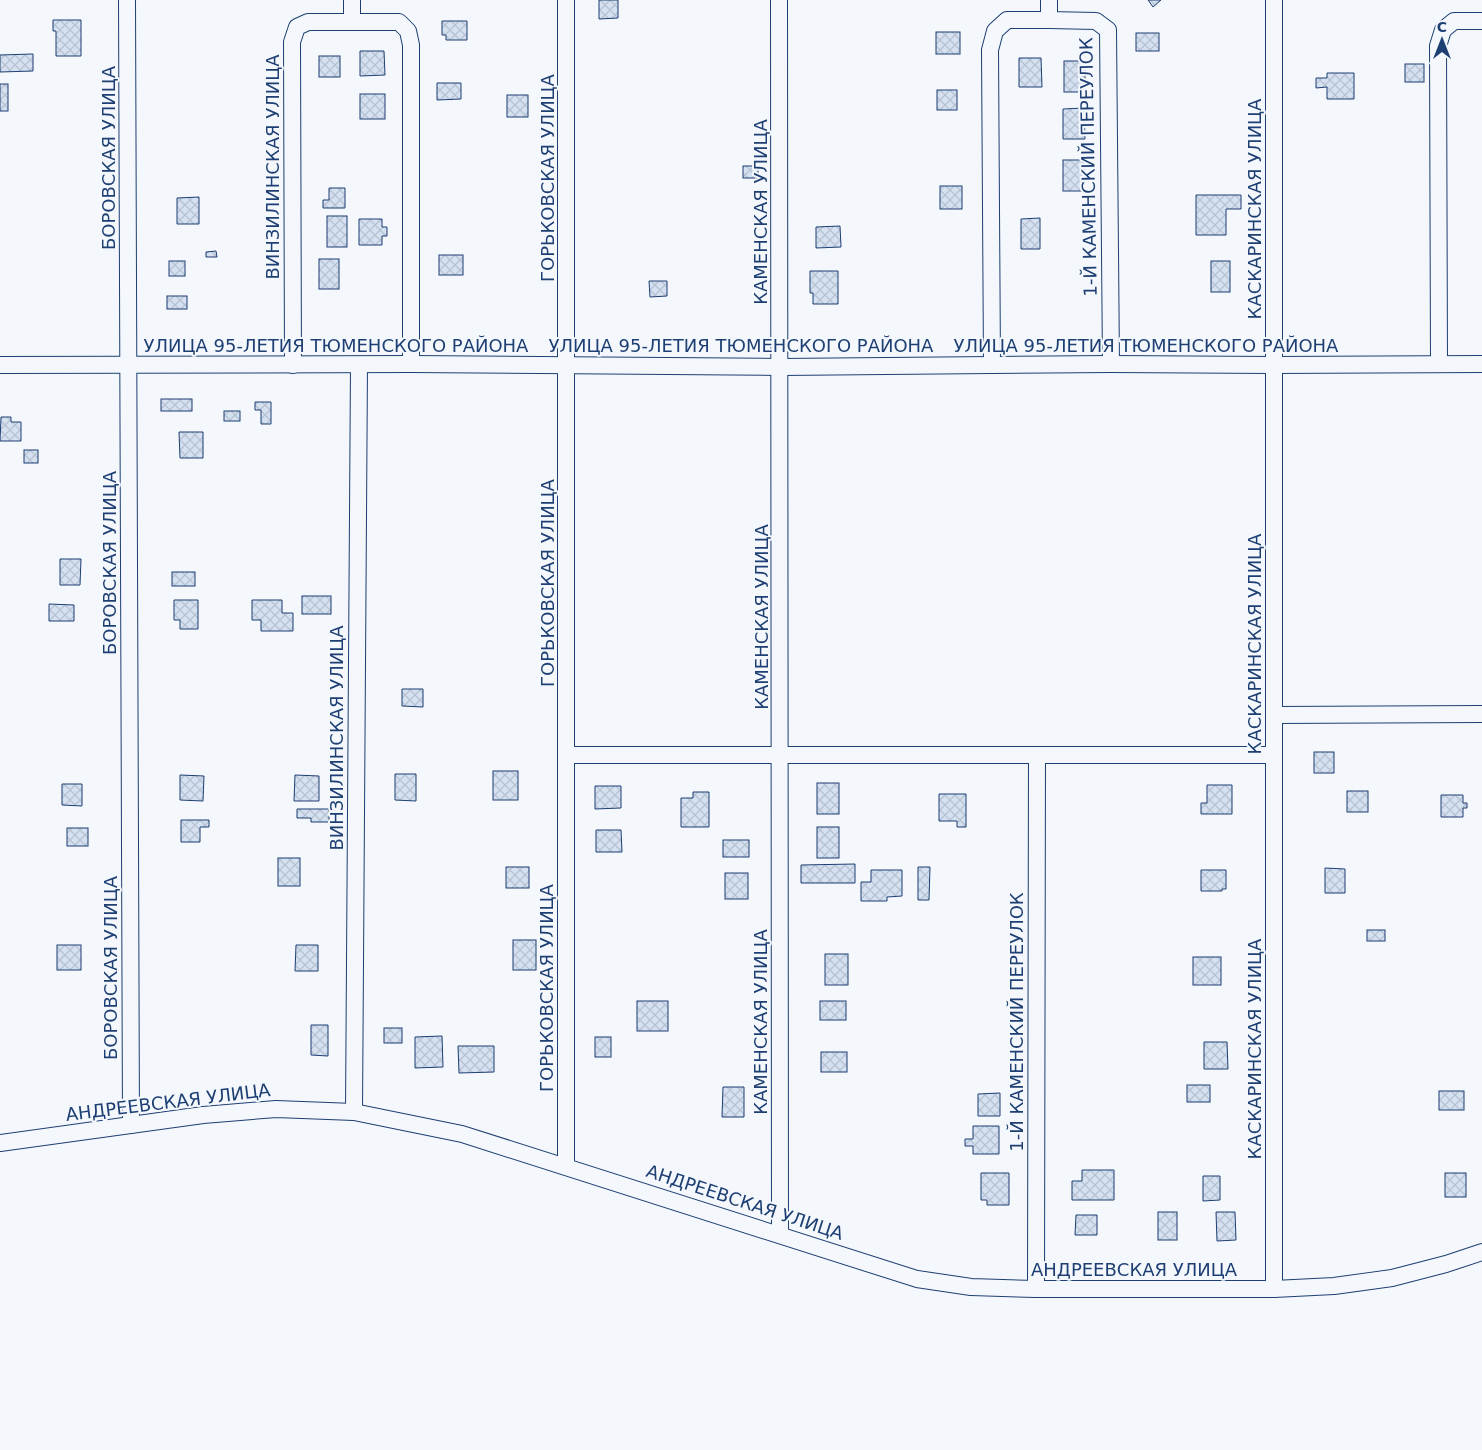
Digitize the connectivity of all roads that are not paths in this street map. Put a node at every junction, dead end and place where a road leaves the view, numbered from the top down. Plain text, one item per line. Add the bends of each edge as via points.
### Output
1 (127, 0) edge
2 (352, 0) edge
3 (566, 0) edge
4 (779, 0) edge
5 (1049, 0) edge
6 (1274, 0) edge
7 (1049, 20) junction
8 (1482, 21) edge
9 (352, 22) junction
10 (412, 364) junction
11 (1111, 364) junction
12 (1439, 364) junction
13 (1482, 364) edge
14 (128, 365) junction
15 (292, 365) junction
16 (359, 365) junction
17 (567, 365) junction
18 (992, 365) junction
19 (1274, 365) junction
20 (0, 366) edge
21 (781, 366) junction
22 (1482, 714) edge
23 (1274, 715) junction
24 (566, 754) junction
25 (780, 754) junction
26 (1037, 754) junction
27 (1274, 754) junction
28 (354, 1112) junction
29 (131, 1126) junction
30 (0, 1143) edge
31 (566, 1166) junction
32 (780, 1234) junction
33 (1482, 1252) edge
34 (1036, 1289) junction
35 (1274, 1289) junction

1 - 14 street, БОРОВСКАЯ УЛИЦА
2 - 9 street
3 - 17 street, ГОРЬКОВСКАЯ УЛИЦА
4 - 21 street, КАМЕНСКАЯ УЛИЦА
5 - 7 street
6 - 19 street, КАСКАРИНСКАЯ УЛИЦА
7 - 11 street, 1-Й КАМЕНСКИЙ ПЕРЕУЛОК via 1096,21 1108,30
7 - 18 street, 1-Й КАМЕНСКИЙ ПЕРЕУЛОК via 1007,20 995,31 990,50
8 - 12 street via 1454,21 1444,30 1438,46
9 - 10 street, ВИНЗИЛИНСКАЯ УЛИЦА via 399,22 408,31 411,45
9 - 15 street, ВИНЗИЛИНСКАЯ УЛИЦА via 308,22 297,26 292,42
10 - 16 street, УЛИЦА 95-ЛЕТИЯ ТЮМЕНСКОГО РАЙОНА
10 - 17 street, УЛИЦА 95-ЛЕТИЯ ТЮМЕНСКОГО РАЙОНА
11 - 18 street, УЛИЦА 95-ЛЕТИЯ ТЮМЕНСКОГО РАЙОНА
11 - 19 street, УЛИЦА 95-ЛЕТИЯ ТЮМЕНСКОГО РАЙОНА
12 - 13 street, УЛИЦА 95-ЛЕТИЯ ТЮМЕНСКОГО РАЙОНА
12 - 19 street, УЛИЦА 95-ЛЕТИЯ ТЮМЕНСКОГО РАЙОНА
14 - 15 street, УЛИЦА 95-ЛЕТИЯ ТЮМЕНСКОГО РАЙОНА
14 - 20 street, УЛИЦА 95-ЛЕТИЯ ТЮМЕНСКОГО РАЙОНА
14 - 29 street, БОРОВСКАЯ УЛИЦА
15 - 16 street, УЛИЦА 95-ЛЕТИЯ ТЮМЕНСКОГО РАЙОНА
16 - 28 street, ВИНЗИЛИНСКАЯ УЛИЦА
17 - 21 street, УЛИЦА 95-ЛЕТИЯ ТЮМЕНСКОГО РАЙОНА
17 - 24 street, ГОРЬКОВСКАЯ УЛИЦА
18 - 21 street, УЛИЦА 95-ЛЕТИЯ ТЮМЕНСКОГО РАЙОНА
19 - 23 street, КАСКАРИНСКАЯ УЛИЦА
21 - 25 street, КАМЕНСКАЯ УЛИЦА
22 - 23 street
23 - 27 street, КАСКАРИНСКАЯ УЛИЦА
24 - 25 street
24 - 31 street, ГОРЬКОВСКАЯ УЛИЦА
25 - 26 street
25 - 32 street, КАМЕНСКАЯ УЛИЦА
26 - 27 street
26 - 34 street, 1-Й КАМЕНСКИЙ ПЕРЕУЛОК
27 - 35 street, КАСКАРИНСКАЯ УЛИЦА
28 - 29 street, АНДРЕЕВСКАЯ УЛИЦА via 276,1109
28 - 31 street, АНДРЕЕВСКАЯ УЛИЦА via 462,1134
29 - 30 street, АНДРЕЕВСКАЯ УЛИЦА
31 - 32 street, АНДРЕЕВСКАЯ УЛИЦА
32 - 34 street, АНДРЕЕВСКАЯ УЛИЦА via 917,1279 971,1287
33 - 35 street, АНДРЕЕВСКАЯ УЛИЦА via 1392,1278 1334,1286
34 - 35 street, АНДРЕЕВСКАЯ УЛИЦА

